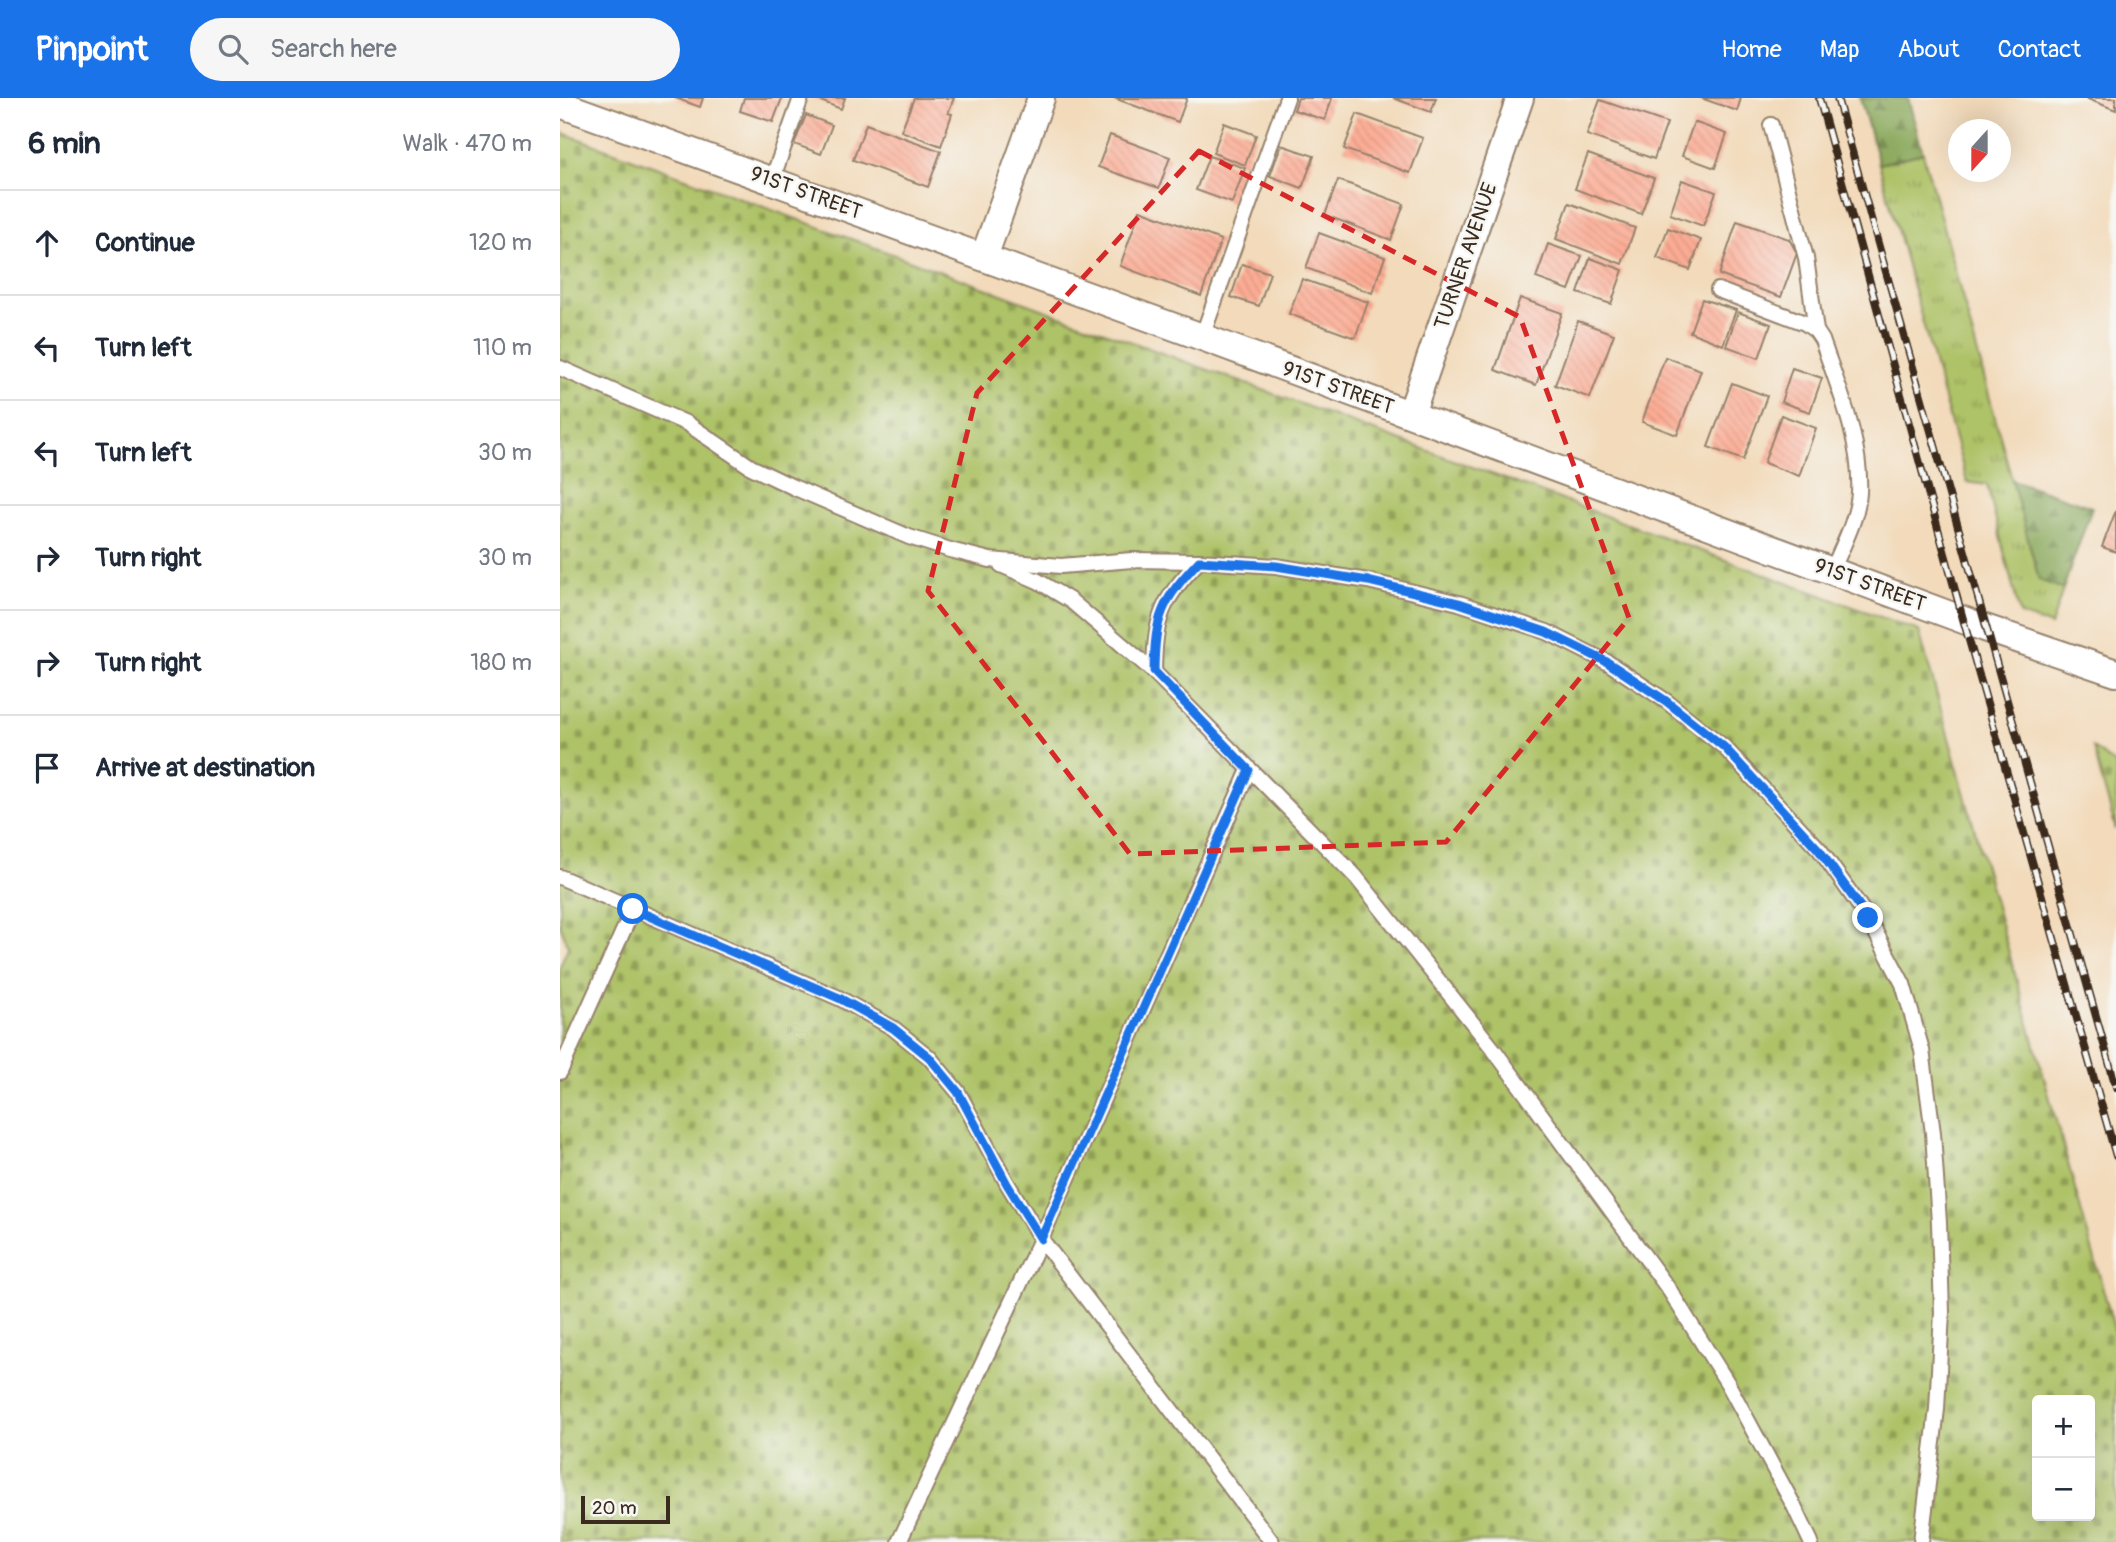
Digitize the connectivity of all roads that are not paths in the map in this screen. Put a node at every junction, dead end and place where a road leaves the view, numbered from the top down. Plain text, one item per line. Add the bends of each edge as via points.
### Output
1 (801, 98) edge
2 (1041, 98) edge
3 (1287, 98) edge
4 (1520, 98) edge
5 (560, 104) edge
6 (1771, 125) dead end
7 (772, 180) junction
8 (984, 257) junction
9 (1718, 290) dead end
10 (1816, 331) junction
11 (1202, 337) junction
12 (560, 368) edge
13 (1411, 414) junction
14 (990, 560) junction
15 (1199, 561) junction
16 (1832, 570) junction
17 (1154, 671) junction
18 (2116, 673) edge
19 (1249, 770) junction
20 (560, 877) edge
21 (633, 909) junction
22 (560, 1072) edge
23 (1041, 1239) junction
24 (899, 1542) edge
25 (1272, 1542) edge
26 (1811, 1542) edge
27 (1921, 1542) edge

1 - 7 lane
2 - 8 street
3 - 11 lane
4 - 13 street, TURNER AVENUE
5 - 7 street, 91ST STREET
6 - 10 lane via 1806,258
7 - 8 street, 91ST STREET
8 - 11 street, 91ST STREET
9 - 10 lane
10 - 16 lane via 1850,424 1859,494
11 - 13 street, 91ST STREET
12 - 14 lane via 688,424 751,467 793,487 909,537
13 - 16 street, 91ST STREET
14 - 15 lane via 1061,566
14 - 17 lane via 1071,601
15 - 17 lane via 1164,605 1156,626
15 - 27 lane via 1276,566 1368,581 1459,603 1546,632 1607,662 1724,747 1819,850 1868,918 1903,984 1922,1050 1933,1133 1942,1312 1937,1409
16 - 18 street, 91ST STREET
17 - 19 lane
19 - 23 lane
19 - 26 lane via 1356,877 1494,1050 1670,1291 1728,1384
20 - 21 lane
21 - 22 lane
21 - 23 lane via 839,998 893,1028 929,1057 958,1092
23 - 24 lane
23 - 25 lane

